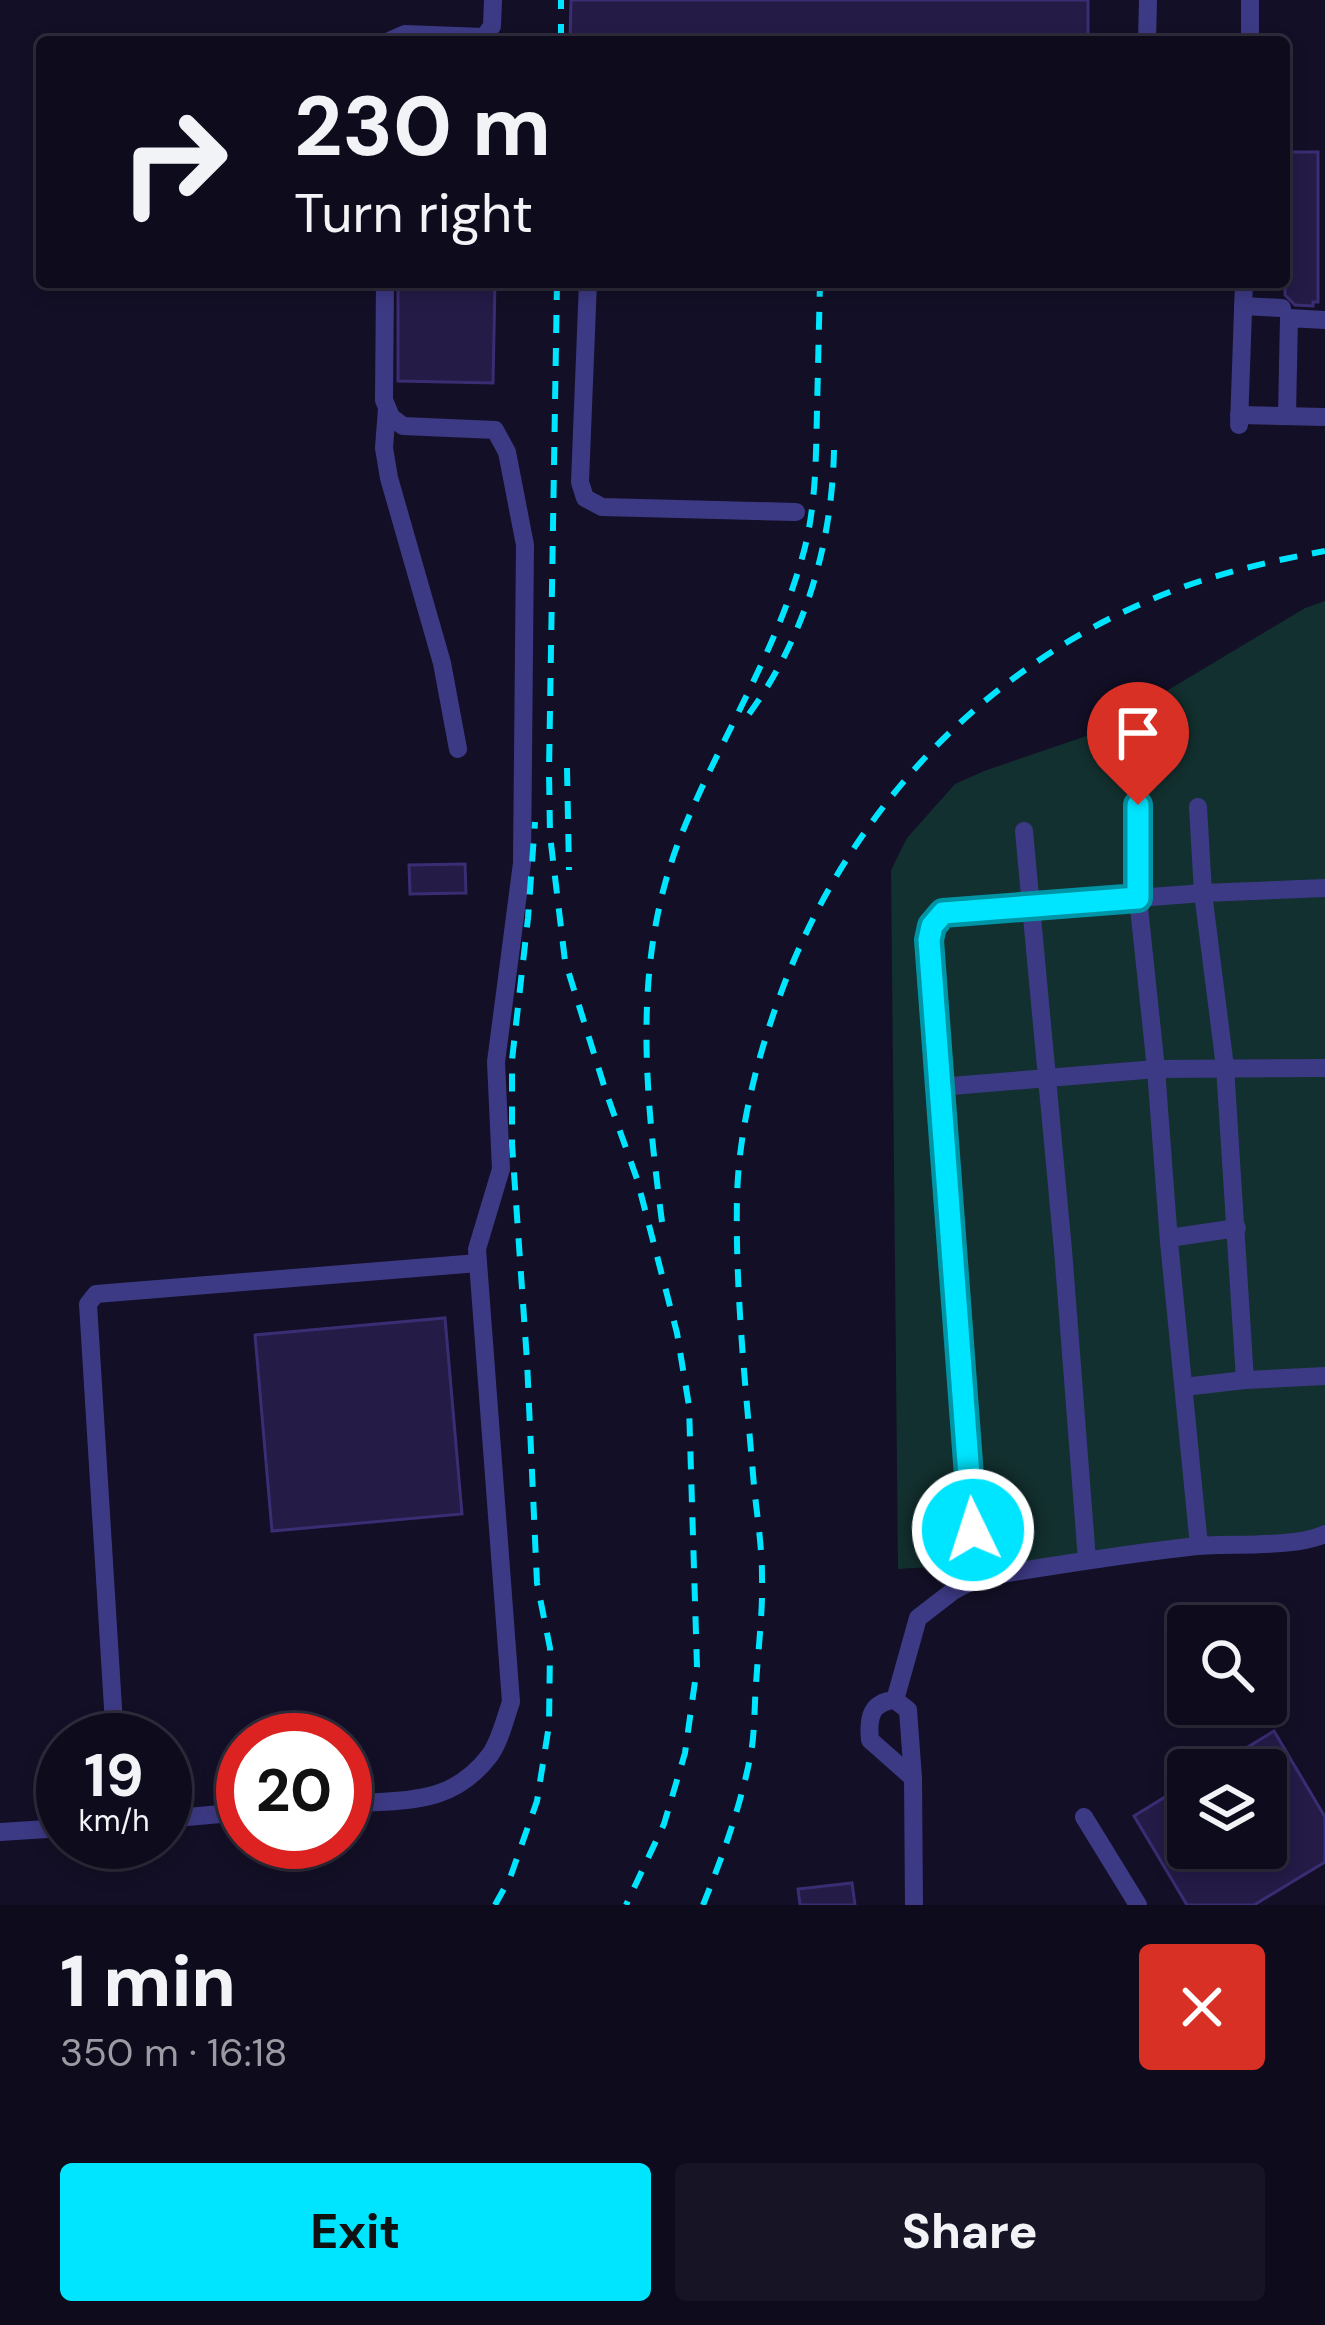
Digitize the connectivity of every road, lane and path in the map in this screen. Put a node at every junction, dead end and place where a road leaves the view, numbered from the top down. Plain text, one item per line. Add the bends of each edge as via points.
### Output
1 (493, 0) edge
2 (1148, 0) edge
3 (1250, 0) edge
4 (400, 36) edge
5 (458, 36) edge
6 (485, 36) edge
7 (1148, 36) edge
8 (1250, 36) edge
9 (385, 288) edge
10 (588, 288) edge
11 (1244, 288) edge
12 (1243, 306) junction
13 (1282, 308) dead end
14 (1325, 320) edge
15 (387, 409) junction
16 (1287, 416) junction
17 (1325, 417) edge
18 (796, 512) dead end
19 (458, 749) dead end
20 (1138, 805) dead end
21 (1198, 807) dead end
22 (1024, 831) dead end
23 (1325, 888) edge
24 (1203, 893) junction
25 (1138, 898) junction
26 (1031, 908) junction
27 (1225, 1066) junction
28 (1325, 1068) edge
29 (1156, 1069) junction
30 (1046, 1076) junction
31 (939, 1088) junction
32 (1237, 1228) junction
33 (1168, 1238) junction
34 (478, 1263) junction
35 (1325, 1376) edge
36 (1245, 1380) junction
37 (1184, 1387) junction
38 (1325, 1534) edge
39 (1199, 1546) junction
40 (1087, 1560) junction
41 (976, 1578) junction
42 (895, 1700) junction
43 (113, 1713) edge
44 (913, 1778) junction
45 (372, 1802) edge
46 (1084, 1817) dead end
47 (36, 1830) edge
48 (0, 1832) edge
49 (914, 1904) edge
50 (1138, 1905) edge

1 - 6 street
2 - 7 street
3 - 8 street
4 - 5 street
9 - 15 street
10 - 18 street via 585,498 602,507
11 - 12 street
12 - 13 street
12 - 16 street via 1239,420
14 - 16 street via 1289,318
15 - 19 street via 388,478 442,663
15 - 34 street via 403,426 495,430 525,545 522,863 496,1062 501,1169
16 - 17 street
20 - 25 street
21 - 24 street
22 - 26 street
23 - 24 street
24 - 25 street
24 - 27 street
25 - 26 street
25 - 29 street
26 - 30 street
26 - 31 street via 943,913 932,926
27 - 28 street
27 - 29 street
27 - 32 street
29 - 30 street
29 - 33 street
30 - 31 street
30 - 40 street
31 - 41 street
32 - 33 street
32 - 36 street
33 - 37 street
34 - 43 street via 96,1294 88,1304
34 - 45 street via 511,1702 492,1752 460,1786
35 - 36 street
36 - 37 street
37 - 39 street
38 - 39 street
39 - 40 street
40 - 41 street
41 - 42 street via 918,1618
42 - 44 street via 908,1710
42 - 44 street via 873,1709 870,1740
44 - 49 street
46 - 50 street
47 - 48 street

